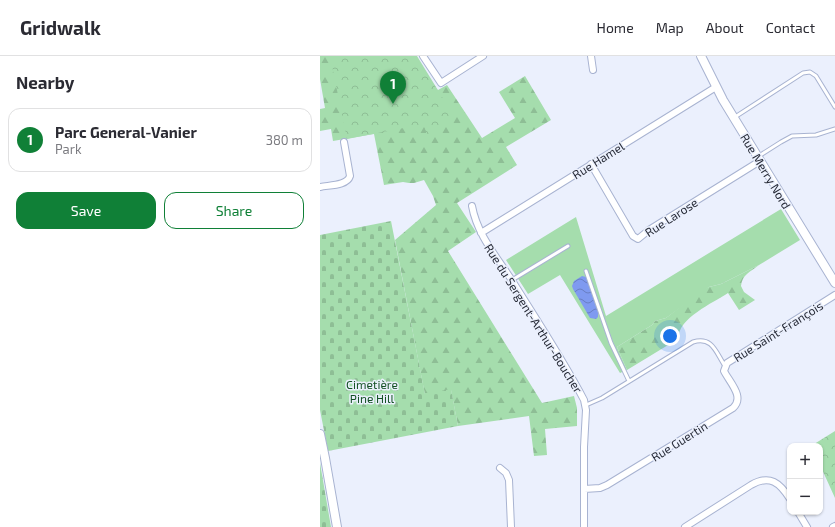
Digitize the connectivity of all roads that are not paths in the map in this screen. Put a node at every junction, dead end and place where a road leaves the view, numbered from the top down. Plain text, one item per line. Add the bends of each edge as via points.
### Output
1 (423, 56) edge
2 (483, 56) edge
3 (591, 56) edge
4 (701, 56) edge
5 (593, 70) dead end
6 (716, 87) junction
7 (835, 107) edge
8 (734, 118) junction
9 (835, 129) edge
10 (344, 142) dead end
11 (759, 159) junction
12 (591, 164) junction
13 (320, 187) edge
14 (472, 206) dead end
15 (481, 233) junction
16 (568, 246) dead end
17 (586, 271) dead end
18 (512, 280) junction
19 (835, 283) edge
20 (835, 295) edge
21 (725, 367) junction
22 (629, 381) junction
23 (586, 405) junction
24 (320, 434) edge
25 (500, 468) dead end
26 (584, 489) junction
27 (787, 494) edge
28 (800, 515) edge
29 (337, 527) edge
30 (511, 527) edge
31 (584, 527) edge
32 (685, 527) edge
33 (807, 527) edge

1 - 2 street via 440,83
3 - 5 street
4 - 6 main road, Rue Merry Nord
6 - 8 main road, Rue Merry Nord
6 - 12 street, Rue Hamel
7 - 8 lane via 816,76 805,72
8 - 11 main road, Rue Merry Nord
9 - 11 lane via 820,134 792,136
10 - 13 street via 349,180
11 - 12 street, Rue Larose via 638,239
11 - 19 main road, Rue Merry Nord
12 - 15 street, Rue Hamel
14 - 15 street, Rue du Sergent-Arthur-Boucher
15 - 18 street, Rue du Sergent-Arthur-Boucher
16 - 18 lane
17 - 22 lane via 611,342
18 - 23 street, Rue du Sergent-Arthur-Boucher
20 - 21 street, Rue Saint-François
21 - 22 lane via 713,345 702,340 693,342
21 - 26 street, Rue Guertin via 738,396 733,408 607,485
22 - 23 lane
23 - 26 street, Rue du Sergent-Arthur-Boucher
24 - 29 main road
25 - 30 street via 509,484
26 - 31 street, Rue du Sergent-Arthur-Boucher
27 - 32 street via 777,483 759,481
28 - 33 street

